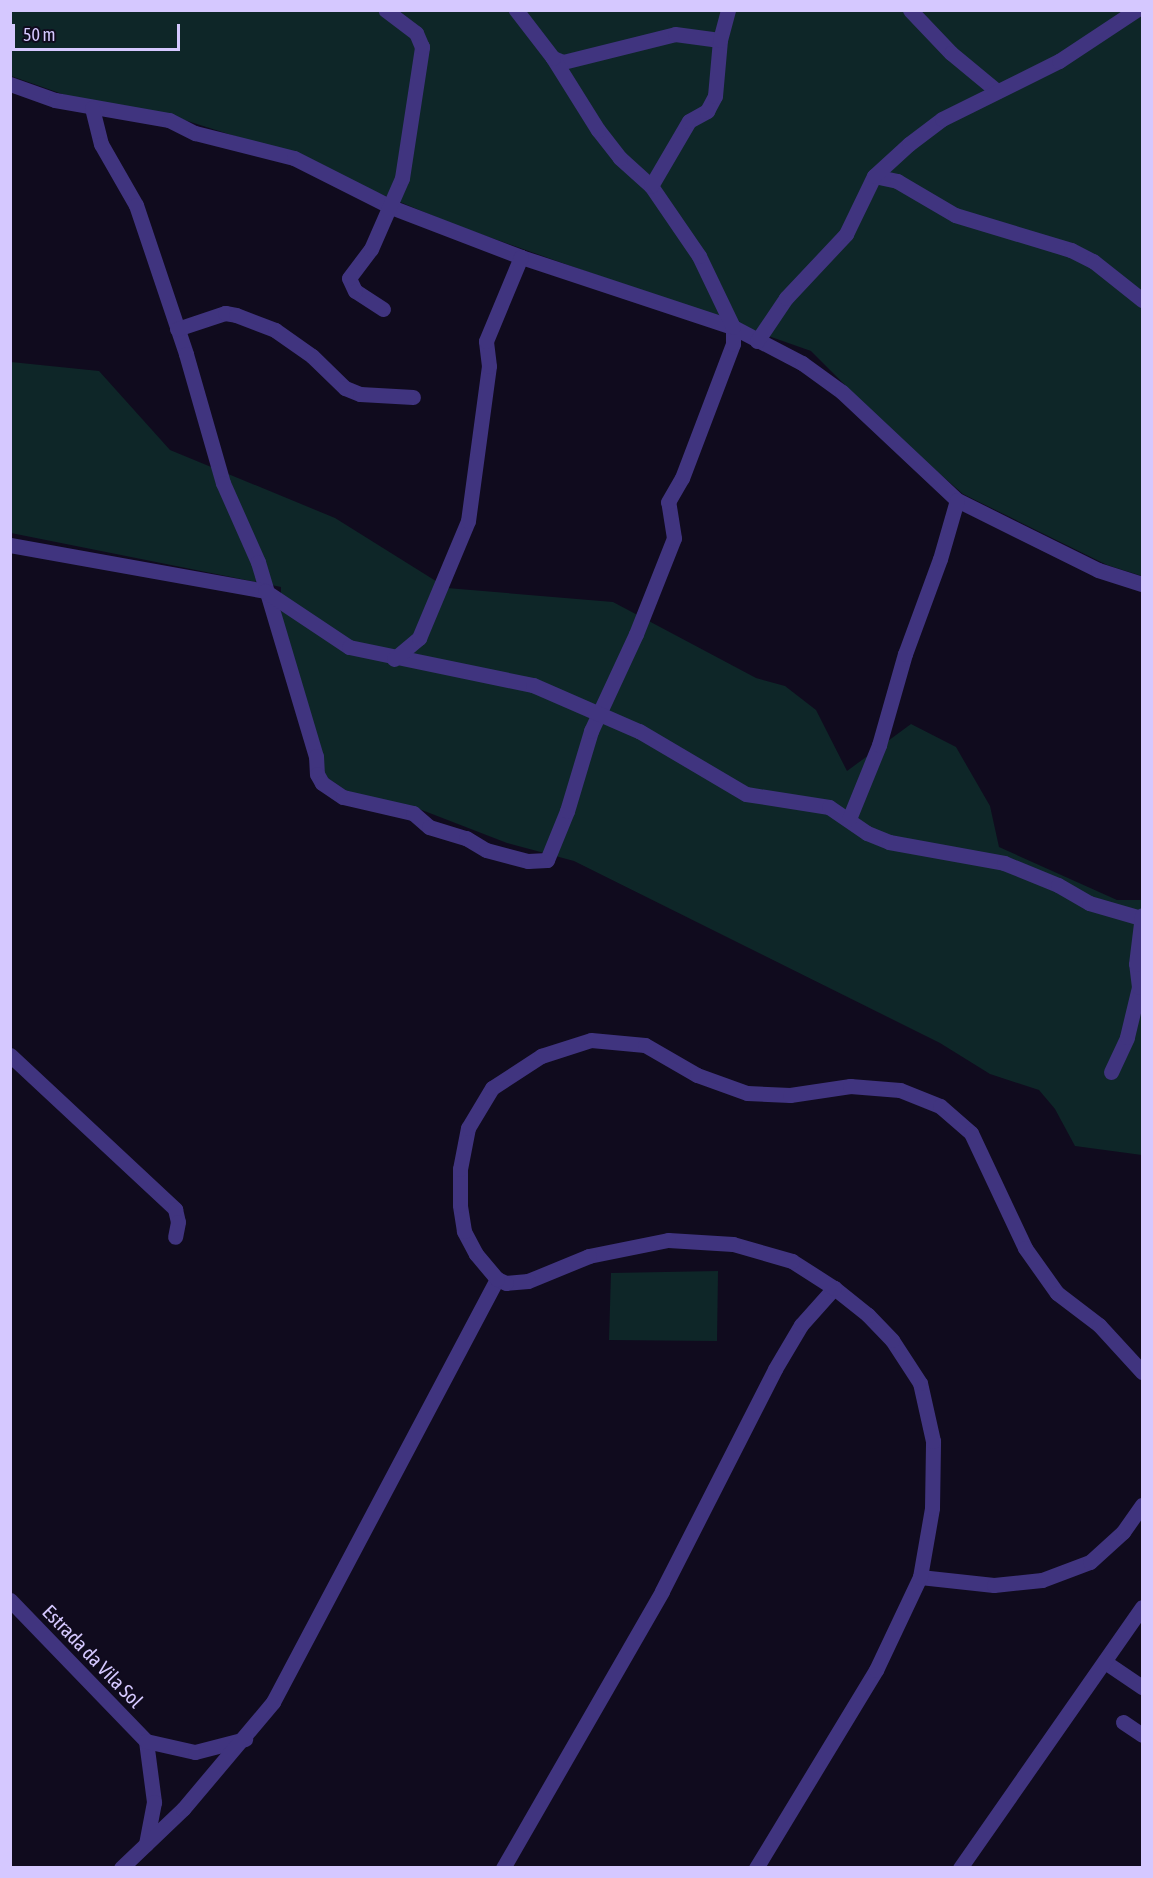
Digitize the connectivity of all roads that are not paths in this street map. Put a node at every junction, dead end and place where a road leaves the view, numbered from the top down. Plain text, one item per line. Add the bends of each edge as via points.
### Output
1 (386, 10) edge
2 (516, 10) edge
3 (728, 10) edge
4 (910, 10) edge
5 (1136, 10) edge
6 (720, 40) junction
7 (552, 58) junction
8 (10, 84) edge
9 (997, 91) junction
10 (92, 108) junction
11 (874, 176) junction
12 (651, 186) junction
13 (391, 207) junction
14 (520, 257) junction
15 (1143, 300) edge
16 (383, 309) dead end
17 (733, 327) junction
18 (177, 329) junction
19 (757, 341) junction
20 (413, 397) dead end
21 (957, 500) junction
22 (10, 545) edge
23 (1143, 584) edge
24 (265, 591) junction
25 (394, 659) junction
26 (601, 713) junction
27 (849, 819) junction
28 (1142, 917) edge
29 (10, 1055) edge
30 (1111, 1072) dead end
31 (176, 1237) dead end
32 (497, 1279) junction
33 (834, 1288) junction
34 (1143, 1372) edge
35 (1143, 1504) edge
36 (920, 1577) junction
37 (10, 1600) edge
38 (1143, 1607) edge
39 (1105, 1662) junction
40 (1143, 1687) edge
41 (1123, 1722) dead end
42 (1143, 1735) edge
43 (245, 1739) junction
44 (146, 1741) junction
45 (146, 1844) junction
46 (121, 1868) edge
47 (503, 1868) edge
48 (756, 1868) edge
49 (960, 1868) edge

1 - 13 street via 416,33 422,47 404,169
2 - 7 street
3 - 6 street
4 - 9 street via 951,54
5 - 9 street via 1059,61
6 - 7 street via 675,34 563,62
6 - 12 street via 715,96 707,111 689,122
7 - 12 street via 620,159
8 - 10 street
9 - 11 street via 942,119
10 - 13 street via 169,120 195,133 294,158
10 - 18 street via 101,144 136,205
11 - 15 street via 897,181 956,215 1071,250 1093,261
11 - 19 street via 846,234 786,298
12 - 17 street via 699,256
13 - 14 street
13 - 16 street via 371,249 349,278 350,286
14 - 17 street
14 - 25 street via 486,341 489,366 468,521 419,638
17 - 19 street
17 - 26 street via 734,344 682,478 668,502 674,538
18 - 20 street via 225,313 236,315 275,330 312,356 345,388 360,394
18 - 24 street via 223,483 258,562
19 - 21 street via 802,363 842,392
21 - 23 street via 1098,570
21 - 27 street via 940,559 904,654 879,745
22 - 24 street
24 - 25 street via 349,646
24 - 26 street via 322,783 343,797 413,813 429,827 466,838 486,850 528,861 547,860 567,811 591,731
25 - 26 street via 533,685
26 - 27 street via 746,794 828,807
27 - 28 street via 867,833 889,842 1004,863 1058,885 1089,903
28 - 30 street via 1136,964 1139,987 1127,1037
29 - 31 street via 175,1209
32 - 33 street via 506,1283 528,1281 589,1256 668,1240 743,1246 792,1262
32 - 34 street via 476,1254 464,1231 460,1205 460,1169 468,1128 492,1088 542,1056 591,1040 645,1045 697,1075 747,1093 790,1095 850,1086 900,1090 940,1106 971,1133 1025,1248 1057,1293 1099,1325
32 - 43 street via 287,1676
33 - 36 street via 884,1332 920,1383 933,1441 932,1508
33 - 47 street via 801,1325 775,1370 667,1582
35 - 36 street via 1123,1532 1090,1562 1042,1580 994,1585
36 - 48 street via 876,1670
37 - 44 street, Estrada da Vila Sol
38 - 39 street
39 - 40 street
39 - 49 street
41 - 42 street
43 - 44 street via 195,1752
43 - 45 street
44 - 45 street via 154,1802
45 - 46 street

